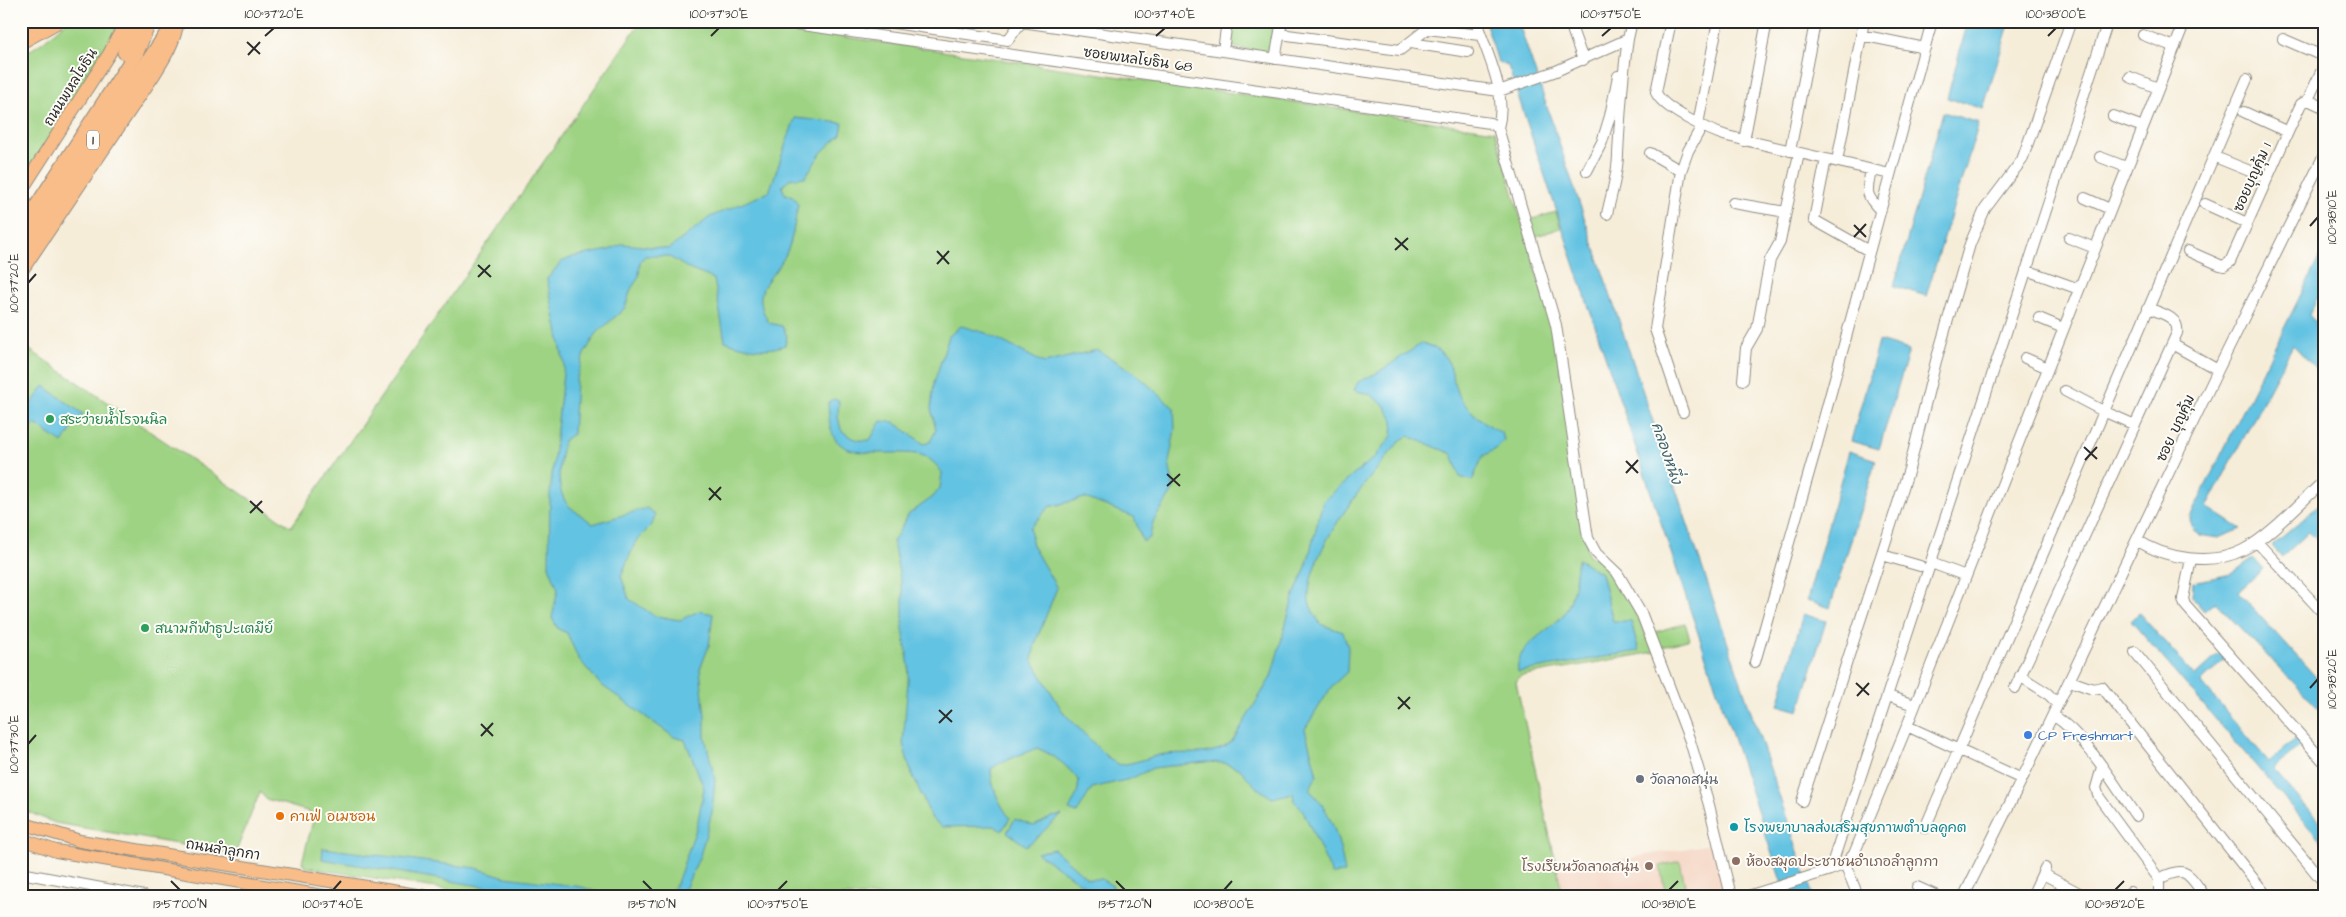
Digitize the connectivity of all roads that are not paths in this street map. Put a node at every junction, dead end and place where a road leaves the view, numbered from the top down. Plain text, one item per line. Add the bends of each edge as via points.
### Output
1 (38, 21) edge
2 (60, 21) edge
3 (118, 21) edge
4 (126, 21) edge
5 (138, 21) edge
6 (149, 21) edge
7 (175, 21) edge
8 (774, 21) edge
9 (880, 21) edge
10 (1227, 21) edge
11 (1282, 21) edge
12 (1476, 21) edge
13 (1574, 21) edge
14 (1632, 21) edge
15 (1670, 21) edge
16 (1718, 21) edge
17 (1767, 21) edge
18 (1819, 21) edge
19 (1864, 21) edge
20 (1932, 21) edge
21 (2071, 21) edge
22 (2108, 21) edge
23 (2185, 21) edge
24 (1022, 22) edge
25 (165, 27) edge
26 (21, 31) edge
27 (1280, 34) junction
28 (1480, 35) junction
29 (1862, 35) junction
30 (2143, 35) dead end
31 (118, 37) junction
32 (1628, 39) junction
33 (2283, 39) dead end
34 (21, 43) edge
35 (1410, 43) junction
36 (2174, 47) junction
37 (1925, 48) junction
38 (1223, 51) junction
39 (1468, 52) dead end
40 (2325, 58) edge
41 (1276, 59) junction
42 (1583, 60) junction
43 (2325, 63) edge
44 (1623, 71) junction
45 (2130, 77) dead end
46 (2247, 79) dead end
47 (2158, 88) junction
48 (1502, 90) junction
49 (2305, 102) junction
50 (2325, 108) edge
51 (2244, 112) dead end
52 (2113, 116) dead end
53 (1700, 125) junction
54 (2142, 127) junction
55 (1498, 128) junction
56 (2288, 132) junction
57 (1744, 141) junction
58 (1794, 152) junction
59 (1650, 153) dead end
60 (2325, 153) edge
61 (2100, 157) dead end
62 (1826, 159) junction
63 (2220, 159) dead end
64 (1837, 161) junction
65 (2126, 168) junction
66 (1871, 170) junction
67 (1587, 171) dead end
68 (1681, 171) junction
69 (1890, 174) junction
70 (2267, 178) junction
71 (31, 196) edge
72 (2085, 198) dead end
73 (1733, 203) dead end
74 (2205, 204) dead end
75 (2110, 209) junction
76 (1880, 210) junction
77 (21, 211) edge
78 (1786, 212) junction
79 (1607, 214) dead end
80 (2247, 223) junction
81 (21, 231) edge
82 (2069, 238) dead end
83 (28, 248) edge
84 (2095, 248) junction
85 (1869, 251) junction
86 (2188, 251) dead end
87 (21, 269) edge
88 (2026, 270) junction
89 (2079, 288) junction
90 (2148, 308) junction
91 (2039, 318) dead end
92 (2064, 328) junction
93 (2172, 344) junction
94 (2025, 358) dead end
95 (2048, 368) junction
96 (2218, 370) junction
97 (1743, 380) dead end
98 (2065, 391) dead end
99 (2103, 411) junction
100 (1683, 412) dead end
101 (2135, 425) junction
102 (2325, 480) edge
103 (2137, 540) junction
104 (2257, 542) junction
105 (1882, 555) junction
106 (1931, 562) junction
107 (2189, 564) junction
108 (1920, 566) dead end
109 (1966, 576) junction
110 (2325, 615) edge
111 (2135, 652) dead end
112 (1755, 662) dead end
113 (2020, 676) junction
114 (2070, 681) junction
115 (2014, 688) dead end
116 (1888, 696) junction
117 (2058, 704) junction
118 (1914, 706) junction
119 (2053, 715) junction
120 (1907, 726) junction
121 (1959, 750) junction
122 (2325, 763) edge
123 (2102, 767) junction
124 (2022, 779) junction
125 (1802, 801) dead end
126 (2136, 816) dead end
127 (21, 823) edge
128 (1925, 828) dead end
129 (21, 839) edge
130 (1845, 864) junction
131 (1830, 870) junction
132 (21, 873) edge
133 (316, 878) junction
134 (2159, 879) junction
135 (2325, 884) edge
136 (1916, 887) dead end
137 (318, 895) edge
138 (144, 896) edge
139 (423, 896) edge
140 (1731, 896) edge
141 (1748, 896) edge
142 (1858, 896) edge
143 (1938, 896) edge
144 (1964, 896) edge
145 (2032, 896) edge
146 (2085, 896) edge
147 (2158, 896) edge
148 (2205, 896) edge
149 (2267, 896) edge

1 - 26 highway
2 - 34 main road
3 - 31 main road
4 - 31 main road, ถนนพหลโยธิน
5 - 71 highway via 127,49
6 - 71 highway via 134,57
7 - 25 main road, 1
7 - 83 highway via 167,50 152,76
8 - 55 street, ซอยพหลโยธิน 68 via 1490,124
9 - 24 street via 1008,40
10 - 38 street
11 - 27 street
12 - 28 street
13 - 42 street via 1573,32
14 - 32 street
15 - 53 street via 1656,92 1661,101
16 - 53 street
17 - 57 street
18 - 58 street via 1814,28
19 - 29 street
20 - 37 street
21 - 105 street via 2022,160 1985,209 1970,244 1909,469
22 - 88 street
23 - 36 street
24 - 38 street
25 - 83 main road, 1
27 - 35 street via 1400,50
27 - 41 street
28 - 35 street via 1427,29
28 - 48 street
29 - 37 street
29 - 64 street
30 - 36 street
31 - 71 main road, ถนนพหลโยธิน
32 - 42 street
32 - 44 street
33 - 40 street
35 - 39 street
36 - 47 street
37 - 69 street
38 - 41 street
41 - 48 street
42 - 48 street
43 - 49 street, ซอยบุญคุ้ม 1
44 - 67 street via 1617,78 1602,142
44 - 79 street via 1618,154
45 - 47 street
46 - 90 street
47 - 54 street
48 - 55 street via 1502,114
49 - 50 street
49 - 56 street, ซอยบุญคุ้ม 1
51 - 56 street
52 - 54 street
53 - 57 street
53 - 68 street
54 - 65 street
55 - 140 street via 1556,325 1588,538 1596,553 1618,574 1642,614 1690,740
56 - 70 street, ซอยบุญคุ้ม 1
57 - 58 street
58 - 62 street
58 - 78 street
59 - 68 street
60 - 96 street, ซอย บุญคุ้ม
61 - 65 street
62 - 64 street
62 - 85 street via 1814,220
63 - 70 street
64 - 66 street
65 - 75 street
66 - 69 street
66 - 76 street via 1867,192
68 - 100 street via 1655,329
69 - 76 street
70 - 80 street, ซอยบุญคุ้ม 1
71 - 77 highway
71 - 81 highway
72 - 75 street
73 - 78 street
74 - 80 street
75 - 84 street
76 - 85 street
78 - 97 street via 1780,242 1770,260 1758,329 1746,348
80 - 86 street, ซอยบุญคุ้ม 1 via 2230,262 2224,266
82 - 84 street
83 - 87 highway
84 - 89 street
85 - 112 street
88 - 89 street
88 - 106 street
89 - 92 street
90 - 93 street via 2177,324
90 - 99 street
91 - 92 street
92 - 95 street
93 - 96 street
93 - 101 street
94 - 95 street
95 - 109 street
96 - 103 street, ซอย บุญคุ้ม
98 - 99 street
99 - 101 street
99 - 121 street
101 - 113 street
102 - 104 street
103 - 107 street
103 - 114 street, ซอย บุญคุ้ม
104 - 107 street via 2235,553
104 - 110 street
105 - 108 street
105 - 125 street
106 - 109 street
106 - 116 street
107 - 122 street via 2183,599 2185,605
109 - 118 street
111 - 135 street
113 - 115 street
113 - 117 street
114 - 117 street, ซอย บุญคุ้ม
114 - 149 street via 2093,689 2102,687
116 - 118 street
116 - 131 street
117 - 119 street, ซอย บุญคุ้ม
118 - 120 street
119 - 123 street via 2073,731
119 - 124 street, ซอย บุญคุ้ม
120 - 121 street
120 - 130 street via 1854,854
121 - 124 street
121 - 128 street
123 - 126 street
123 - 134 street via 2096,788 2099,797
124 - 144 street, ซอย บุญคุ้ม
127 - 133 main road, ถนนลำลูกกา via 80,841
129 - 137 main road via 56,851
130 - 131 street
130 - 142 street
131 - 141 street
132 - 138 street
133 - 137 main road
133 - 139 main road, ถนนลำลูกกา
134 - 147 street
134 - 148 street via 2180,871 2187,874
136 - 143 street
145 - 146 street via 2044,870

